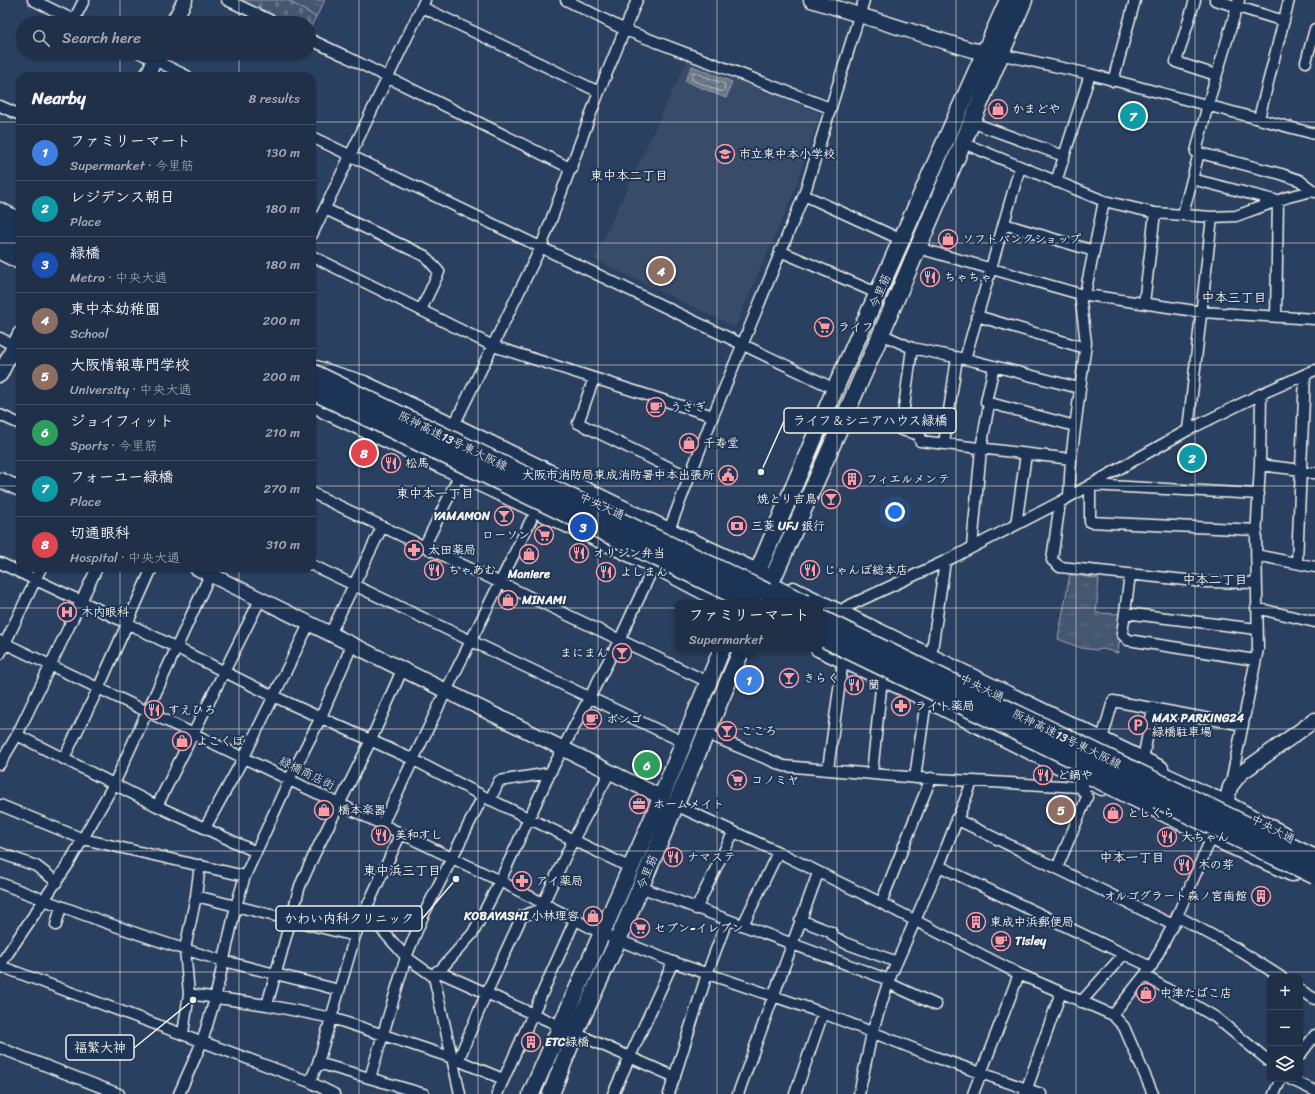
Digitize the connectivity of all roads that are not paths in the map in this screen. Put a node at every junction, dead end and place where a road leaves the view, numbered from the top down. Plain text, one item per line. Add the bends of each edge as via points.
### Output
1 (32, 0) edge
2 (84, 0) edge
3 (185, 0) edge
4 (227, 0) edge
5 (566, 0) edge
6 (637, 0) edge
7 (811, 0) edge
8 (864, 0) edge
9 (1008, 0) edge
10 (1024, 0) edge
11 (1135, 0) edge
12 (1194, 0) edge
13 (1215, 0) edge
14 (1289, 0) edge
15 (424, 3) edge
16 (1238, 3) edge
17 (860, 15) junction
18 (65, 16) edge
19 (79, 16) edge
20 (177, 16) edge
21 (261, 16) edge
22 (1284, 21) junction
23 (1315, 29) edge
24 (625, 30) junction
25 (316, 42) edge
26 (992, 52) junction
27 (155, 60) edge
28 (161, 60) edge
29 (1306, 62) dead end
30 (149, 72) edge
31 (180, 72) edge
32 (1090, 74) junction
33 (1216, 76) junction
34 (387, 77) junction
35 (1113, 81) junction
36 (599, 92) junction
37 (1208, 104) junction
38 (0, 106) edge
39 (830, 108) junction
40 (16, 113) edge
41 (1259, 118) junction
42 (971, 122) junction
43 (1315, 134) edge
44 (316, 139) edge
45 (963, 143) junction
46 (1199, 153) junction
47 (350, 156) junction
48 (1064, 156) junction
49 (1020, 167) junction
50 (572, 169) junction
51 (1192, 179) junction
52 (1056, 182) junction
53 (1313, 191) edge
54 (804, 195) junction
55 (1104, 201) junction
56 (1278, 201) junction
57 (325, 209) junction
58 (0, 211) edge
59 (1155, 212) junction
60 (1183, 214) junction
61 (1212, 217) junction
62 (16, 219) edge
63 (0, 222) edge
64 (1004, 224) junction
65 (316, 227) edge
66 (16, 229) edge
67 (0, 239) edge
68 (902, 240) junction
69 (16, 247) edge
70 (541, 247) junction
71 (918, 248) junction
72 (0, 251) edge
73 (780, 251) junction
74 (1094, 251) junction
75 (316, 258) edge
76 (16, 259) edge
77 (991, 268) junction
78 (879, 294) junction
79 (1083, 294) junction
80 (1144, 303) junction
81 (421, 310) junction
82 (1202, 312) junction
83 (977, 316) junction
84 (1276, 317) junction
85 (1315, 319) edge
86 (881, 334) junction
87 (0, 338) edge
88 (16, 342) edge
89 (742, 345) junction
90 (493, 346) junction
91 (16, 347) edge
92 (912, 348) junction
93 (1085, 348) junction
94 (961, 358) junction
95 (994, 366) junction
96 (316, 368) edge
97 (316, 369) edge
98 (1315, 370) edge
99 (0, 375) edge
100 (316, 375) edge
101 (1305, 375) junction
102 (594, 378) junction
103 (1079, 388) junction
104 (836, 389) junction
105 (316, 392) edge
106 (1261, 394) junction
107 (316, 400) edge
108 (989, 404) junction
109 (316, 405) edge
110 (0, 415) edge
111 (712, 416) junction
112 (16, 422) edge
113 (454, 425) junction
114 (1075, 426) junction
115 (1188, 430) junction
116 (944, 443) junction
117 (981, 449) junction
118 (1026, 454) junction
119 (1071, 459) junction
120 (1260, 465) junction
121 (1302, 471) junction
122 (460, 474) junction
123 (1315, 474) edge
124 (689, 477) junction
125 (0, 480) edge
126 (1090, 485) junction
127 (16, 487) edge
128 (316, 494) edge
129 (1259, 494) junction
130 (1069, 496) junction
131 (1060, 502) junction
132 (531, 520) dead end
133 (1016, 525) junction
134 (382, 527) junction
135 (669, 530) junction
136 (1257, 530) junction
137 (424, 547) junction
138 (972, 547) junction
139 (1256, 555) junction
140 (945, 561) junction
141 (1297, 562) junction
142 (0, 563) edge
143 (654, 566) junction
144 (316, 567) edge
145 (1315, 567) edge
146 (16, 571) edge
147 (758, 571) junction
148 (19, 572) edge
149 (39, 572) edge
150 (95, 572) edge
151 (150, 572) edge
152 (211, 572) edge
153 (213, 572) edge
154 (1130, 574) junction
155 (774, 579) junction
156 (35, 580) junction
157 (1256, 583) junction
158 (500, 584) junction
159 (353, 585) junction
160 (260, 600) junction
161 (718, 600) edge
162 (734, 600) edge
163 (742, 600) edge
164 (746, 600) edge
165 (764, 600) edge
166 (782, 600) edge
167 (799, 600) edge
168 (816, 600) edge
169 (79, 602) junction
170 (823, 604) edge
171 (1256, 608) junction
172 (823, 611) edge
173 (1125, 613) junction
174 (844, 614) junction
175 (823, 620) edge
176 (1315, 622) edge
177 (127, 623) junction
178 (309, 624) junction
179 (1257, 629) junction
180 (330, 634) junction
181 (823, 637) edge
182 (620, 639) junction
183 (471, 641) junction
184 (3, 642) edge
185 (823, 644) edge
186 (352, 645) junction
187 (176, 649) junction
188 (823, 651) edge
189 (721, 652) edge
190 (741, 652) edge
191 (0, 654) edge
192 (931, 657) junction
193 (843, 660) junction
194 (1255, 660) junction
195 (50, 664) junction
196 (402, 670) junction
197 (225, 671) junction
198 (882, 679) junction
199 (708, 682) junction
200 (99, 687) junction
201 (446, 691) junction
202 (273, 696) junction
203 (590, 697) junction
204 (926, 700) junction
205 (1153, 708) junction
206 (146, 710) junction
207 (321, 717) junction
208 (1315, 720) edge
209 (1243, 725) junction
210 (706, 733) junction
211 (193, 734) junction
212 (17, 735) junction
213 (1102, 739) junction
214 (371, 740) junction
215 (683, 742) junction
216 (562, 748) junction
217 (244, 757) junction
218 (64, 758) junction
219 (1143, 759) junction
220 (414, 760) junction
221 (0, 764) edge
222 (828, 769) junction
223 (610, 772) junction
224 (550, 773) junction
225 (872, 773) junction
226 (290, 778) junction
227 (915, 778) junction
228 (931, 778) junction
229 (972, 782) junction
230 (114, 784) junction
231 (1095, 785) junction
232 (1080, 787) junction
233 (1230, 787) junction
234 (661, 797) junction
235 (486, 798) junction
236 (339, 803) junction
237 (1226, 804) junction
238 (0, 805) edge
239 (157, 806) junction
240 (675, 806) junction
241 (529, 818) junction
242 (956, 819) junction
243 (382, 825) junction
244 (205, 828) junction
245 (401, 833) junction
246 (733, 833) junction
247 (1212, 837) junction
248 (83, 839) junction
249 (573, 840) junction
250 (1315, 851) edge
251 (256, 852) junction
252 (778, 852) junction
253 (0, 853) edge
254 (451, 858) junction
255 (1315, 859) edge
256 (200, 865) junction
257 (939, 866) junction
258 (631, 868) junction
259 (1057, 868) junction
260 (818, 873) junction
261 (1315, 875) edge
262 (244, 876) junction
263 (500, 881) junction
264 (57, 882) junction
265 (0, 883) edge
266 (1315, 884) edge
267 (640, 888) junction
268 (196, 896) junction
269 (44, 901) junction
270 (544, 903) junction
271 (881, 903) junction
272 (61, 906) junction
273 (236, 906) junction
274 (696, 909) junction
275 (365, 911) junction
276 (290, 918) junction
277 (575, 920) junction
278 (727, 920) junction
279 (800, 920) junction
280 (914, 920) junction
281 (1175, 920) junction
282 (56, 925) dead end
283 (743, 925) junction
284 (601, 933) junction
285 (355, 936) junction
286 (618, 940) junction
287 (792, 943) junction
288 (185, 949) junction
289 (1124, 954) junction
290 (406, 957) junction
291 (224, 961) junction
292 (673, 962) junction
293 (897, 962) junction
294 (0, 966) edge
295 (1148, 972) junction
296 (275, 974) junction
297 (436, 974) junction
298 (707, 974) junction
299 (1019, 974) junction
300 (1276, 974) edge
301 (889, 982) junction
302 (339, 990) junction
303 (1061, 992) junction
304 (1303, 992) edge
305 (189, 994) junction
306 (486, 994) junction
307 (772, 997) junction
308 (215, 999) junction
309 (1315, 999) edge
310 (1081, 1002) junction
311 (267, 1005) junction
312 (936, 1005) dead end
313 (533, 1013) junction
314 (823, 1014) junction
315 (1113, 1015) junction
316 (332, 1018) junction
317 (567, 1029) junction
318 (183, 1033) junction
319 (872, 1033) junction
320 (1315, 1034) edge
321 (382, 1035) junction
322 (202, 1042) junction
323 (0, 1048) edge
324 (1303, 1051) edge
325 (629, 1057) junction
326 (454, 1059) junction
327 (1267, 1060) edge
328 (318, 1063) junction
329 (981, 1072) junction
330 (675, 1076) junction
331 (370, 1078) junction
332 (503, 1079) junction
333 (310, 1082) junction
334 (1280, 1082) edge
335 (1296, 1082) edge
336 (1315, 1091) edge
337 (1026, 1092) edge
338 (119, 1094) edge
339 (179, 1094) edge
340 (334, 1094) edge
341 (424, 1094) edge
342 (460, 1094) edge
343 (497, 1094) edge
344 (531, 1094) edge
345 (551, 1094) edge
346 (613, 1094) edge
347 (669, 1094) edge
348 (738, 1094) edge
349 (795, 1094) edge
350 (859, 1094) edge
351 (974, 1094) edge
352 (1041, 1094) edge
353 (1153, 1094) edge
354 (1274, 1094) edge

1 - 18 street
2 - 19 street
3 - 20 street
4 - 21 street
5 - 24 street
6 - 24 street
7 - 17 street
8 - 17 street
9 - 26 main road, 今里筋
10 - 26 main road, 今里筋
11 - 35 street
12 - 33 street via 1176,62
13 - 16 street
14 - 22 street
15 - 34 street
15 - 36 street
16 - 22 street
16 - 33 street
17 - 26 street via 972,50
17 - 39 street
22 - 41 street
23 - 29 street
24 - 36 street
24 - 39 street
25 - 34 street
26 - 32 street
26 - 42 main road, 今里筋
26 - 68 main road, 今里筋
27 - 30 street
28 - 31 street
32 - 35 street
32 - 48 street
33 - 37 street
34 - 47 street
34 - 50 street
35 - 37 street
36 - 50 street
37 - 41 street
37 - 46 street via 1196,152
38 - 40 street
39 - 54 street
41 - 43 street
42 - 45 main road, 今里筋
42 - 48 street
44 - 47 street
45 - 49 street
45 - 71 main road, 今里筋
46 - 51 street
46 - 53 street via 1281,174 1299,180
47 - 57 street
47 - 70 street
48 - 52 street
49 - 52 street
49 - 64 street
50 - 70 street
51 - 56 street
51 - 60 street
52 - 55 street
53 - 56 street
54 - 68 street
54 - 73 street
55 - 59 street
55 - 74 street
56 - 61 street via 1236,216
56 - 84 street
57 - 65 street
57 - 81 street via 425,256 440,272
58 - 62 main road
59 - 60 street
59 - 80 street
60 - 61 street
61 - 82 street
63 - 66 highway
64 - 74 street
64 - 77 street
67 - 69 highway
68 - 78 main road, 今里筋
70 - 89 street
70 - 90 street
71 - 77 street
71 - 86 main road, 今里筋
72 - 76 main road
73 - 78 street
73 - 89 street
74 - 79 street
75 - 81 street
77 - 79 street
77 - 83 street
78 - 104 main road, 今里筋
79 - 80 street
79 - 93 street
80 - 82 street
81 - 90 street
82 - 84 street
82 - 115 street
83 - 93 street
83 - 94 street
84 - 85 street
86 - 92 street
86 - 155 main road, 今里筋
87 - 88 street
89 - 104 street
89 - 111 street
90 - 102 street
90 - 113 street
91 - 99 street
92 - 94 street
92 - 116 street via 901,430 920,435 920,441
93 - 103 street
94 - 95 street
94 - 116 street
95 - 103 street
95 - 108 street via 986,402
96 - 113 street via 364,383
97 - 167 main road, 中央大通, bridge
98 - 101 street
100 - 166 highway, 阪神高速13号東大阪線, bridge
101 - 106 street
101 - 121 street
102 - 111 street
102 - 124 street via 578,423
103 - 114 street
104 - 147 main road, 今里筋
105 - 164 highway, 阪神高速13号東大阪線, bridge
106 - 115 street
106 - 120 street
107 - 162 main road
108 - 114 street
108 - 117 street
109 - 122 street
110 - 112 street
111 - 124 street
113 - 135 street
114 - 119 street
115 - 126 street
116 - 117 street
117 - 118 street
117 - 138 street
118 - 119 street
118 - 133 street
119 - 130 street
120 - 121 street
120 - 129 street
121 - 123 street
121 - 141 street
122 - 137 street
122 - 143 street
124 - 135 street
125 - 127 street
126 - 129 street
126 - 130 street
126 - 136 street via 1090,522
128 - 134 street
129 - 136 street
130 - 131 street
131 - 133 street
131 - 154 street via 1052,560 1060,568
132 - 158 street
133 - 138 street
134 - 137 street
134 - 159 street
135 - 147 street
136 - 139 street
137 - 158 street
138 - 140 street
139 - 141 street
139 - 157 street
140 - 174 street via 846,607
140 - 192 street
141 - 145 street
142 - 146 street
143 - 161 street
143 - 182 street
144 - 159 street
147 - 155 street
147 - 163 main road, 今里筋
148 - 156 street
149 - 156 street
150 - 169 street
151 - 177 street
152 - 187 street
153 - 160 street
154 - 157 street via 1204,582
154 - 173 street
155 - 165 main road, 今里筋
155 - 168 street
156 - 169 street
156 - 184 street
157 - 171 street
158 - 182 street
158 - 183 street
159 - 180 street
159 - 183 street
160 - 178 street
160 - 197 street
169 - 177 street
169 - 195 street
170 - 174 street
171 - 176 street
171 - 179 street
172 - 237 main road, 中央大通
173 - 179 street
173 - 194 street via 1122,634 1128,640
174 - 192 street
175 - 255 highway, 阪神高速13号東大阪線, bridge
177 - 187 street
177 - 200 street
178 - 180 street
178 - 202 street
179 - 194 street via 1258,649
180 - 186 street
181 - 261 highway, 阪神高速13号東大阪線, bridge
182 - 199 street
182 - 203 street
183 - 201 street
183 - 203 street
184 - 191 street
184 - 195 street, 緑橋商店街
185 - 247 main road, bridge
186 - 196 street
186 - 207 street
187 - 197 street
187 - 206 street
188 - 193 street
189 - 199 main road, 今里筋
190 - 210 main road, 今里筋
192 - 213 street
193 - 198 street
193 - 222 street
194 - 209 street
195 - 200 street, 緑橋商店街
195 - 212 street
196 - 201 street
196 - 214 street
197 - 202 street
197 - 211 street
198 - 204 street
198 - 225 street
199 - 215 main road, 今里筋
200 - 206 street, 緑橋商店街
200 - 218 street
201 - 216 street
201 - 220 street
202 - 207 street
202 - 217 street
203 - 215 street
203 - 216 street
204 - 227 street
204 - 231 street
205 - 209 street
205 - 213 street via 1113,701
205 - 219 street
206 - 211 street, 緑橋商店街
206 - 230 street
207 - 214 street
207 - 226 street
208 - 233 street via 1248,766
209 - 233 street
210 - 222 street via 784,766
210 - 240 main road, 今里筋
211 - 217 street, 緑橋商店街
211 - 239 street
212 - 218 street
212 - 221 street
213 - 219 street
214 - 220 street
214 - 236 street
215 - 234 main road, 今里筋
216 - 223 street
216 - 224 street
217 - 226 street, 緑橋商店街
217 - 244 street
218 - 230 street
219 - 237 street via 1198,785
220 - 235 street
220 - 243 street
222 - 225 street
223 - 234 street
223 - 249 street
224 - 235 street via 499,782
224 - 241 street
225 - 227 street
226 - 236 street, 緑橋商店街
226 - 251 street
227 - 228 street
228 - 229 street
228 - 271 street
229 - 232 street
229 - 242 street
230 - 239 street
230 - 248 street
231 - 232 street
231 - 247 street via 1174,825
232 - 259 street via 1088,797
233 - 237 street
234 - 240 street
234 - 258 main road, 今里筋
235 - 241 street
235 - 254 street
236 - 243 street, 緑橋商店街
236 - 276 street via 303,880
237 - 247 street
237 - 250 main road, 中央大通
238 - 248 street
239 - 244 street
240 - 246 street
240 - 267 main road, 今里筋
241 - 249 street
241 - 263 street
242 - 257 street
242 - 259 street
243 - 245 street, 緑橋商店街
244 - 251 street
245 - 254 street, 緑橋商店街
245 - 275 street
246 - 252 street
246 - 274 street
247 - 266 main road
247 - 281 street
248 - 256 street
248 - 264 street
249 - 258 street
249 - 270 street
251 - 262 street
252 - 260 street
252 - 283 street
253 - 264 street via 36,866
254 - 263 street, 緑橋商店街
254 - 290 street
256 - 262 street
256 - 268 street
257 - 280 street
257 - 289 street
258 - 284 main road, 今里筋
259 - 281 street
260 - 271 street
260 - 279 street
262 - 273 street
263 - 270 street, 緑橋商店街
263 - 297 street via 473,933
264 - 269 street
265 - 269 street
267 - 274 street
267 - 286 main road, 今里筋
268 - 273 street
268 - 288 street
269 - 272 street
269 - 294 street
270 - 277 street, 緑橋商店街
270 - 306 street via 540,910 522,916
271 - 280 street
272 - 282 street
272 - 288 street
273 - 276 street
273 - 291 street
274 - 278 street
275 - 285 street
275 - 290 street
276 - 285 street
276 - 296 street
277 - 284 street, 緑橋商店街
277 - 313 street
278 - 283 street
278 - 298 street
279 - 287 street
279 - 293 street via 831,932 845,943
280 - 293 street
280 - 299 street
281 - 295 street
281 - 300 street via 1237,949
283 - 287 street
284 - 286 street, 緑橋商店街
284 - 317 main road, 今里筋
285 - 302 street
286 - 292 street, 緑橋商店街
286 - 317 main road, 今里筋
287 - 301 street
287 - 307 street
288 - 291 street
288 - 305 street
289 - 295 street
289 - 310 street
290 - 297 street
290 - 321 street
291 - 296 street
291 - 308 street
292 - 298 street, 緑橋商店街
292 - 325 street
293 - 301 street
294 - 318 street
295 - 315 street
295 - 327 street via 1215,1017
296 - 302 street
296 - 311 street
297 - 306 street
297 - 326 street
298 - 307 street, 緑橋商店街
298 - 330 street
299 - 303 street
299 - 329 street
301 - 312 street
301 - 319 street
302 - 316 street
303 - 310 street
303 - 337 street
304 - 309 street
305 - 308 street
305 - 318 street
306 - 313 street
306 - 326 street
307 - 314 street, 緑橋商店街
307 - 348 street
308 - 311 street
308 - 322 street
310 - 315 street
311 - 316 street
313 - 317 street
313 - 332 street
314 - 319 street, 緑橋商店街
314 - 349 street
315 - 353 street via 1124,1028
316 - 321 street
316 - 328 street
317 - 325 street
317 - 344 main road, 今里筋
317 - 345 main road, 今里筋
318 - 322 street
319 - 329 street, 緑橋商店街
319 - 350 street
320 - 324 street
321 - 326 street
321 - 331 street
322 - 333 street
322 - 339 street
323 - 338 street
325 - 330 street
325 - 346 street
326 - 332 street
326 - 342 street
328 - 331 street
328 - 333 street
329 - 337 street, 緑橋商店街
329 - 351 street
330 - 347 street
331 - 341 street
332 - 343 street
333 - 340 street
334 - 354 street
335 - 336 street
337 - 352 street, 緑橋商店街

